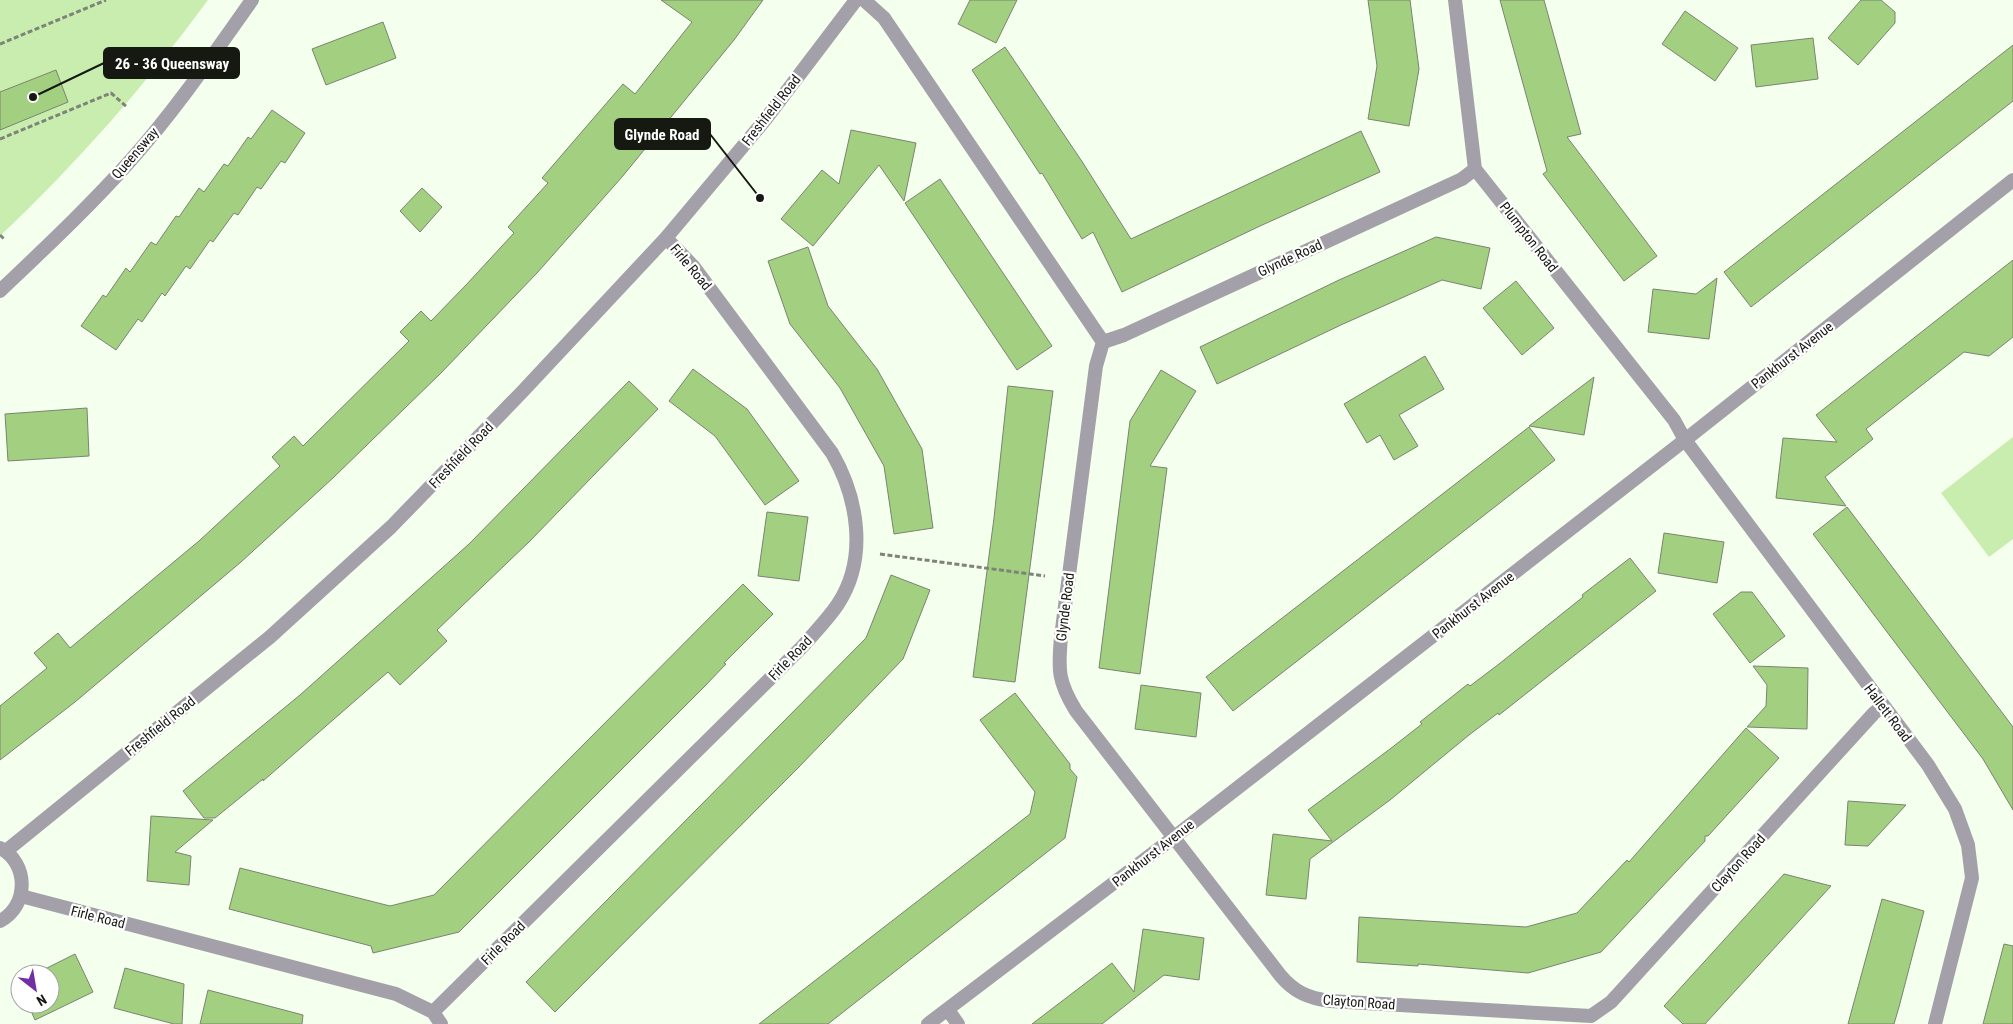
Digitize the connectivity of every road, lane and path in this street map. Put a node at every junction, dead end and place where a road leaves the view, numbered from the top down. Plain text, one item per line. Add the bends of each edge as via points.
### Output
1 (106, 0) edge
2 (252, 0) edge
3 (856, 0) edge
4 (864, 0) edge
5 (1455, 0) edge
6 (0, 44) edge
7 (127, 107) dead end
8 (0, 139) edge
9 (1475, 169) junction
10 (2013, 180) edge
11 (0, 235) edge
12 (666, 238) junction
13 (4, 239) dead end
14 (0, 291) edge
15 (1103, 342) junction
16 (1685, 440) junction
17 (856, 552) junction
18 (1068, 579) junction
19 (1883, 706) junction
20 (1173, 838) junction
21 (3, 850) edge
22 (21, 896) junction
23 (0, 921) edge
24 (948, 1010) junction
25 (434, 1012) junction
26 (1591, 1020) edge
27 (441, 1024) edge
28 (928, 1024) edge
29 (958, 1024) edge
30 (1935, 1024) edge

1 - 6 path
2 - 14 street, Queensway via 130,161
3 - 12 street, Freshfield Road via 765,120
4 - 15 street via 884,18
5 - 9 street
7 - 8 path via 111,93
9 - 15 street, Glynde Road via 1462,179
9 - 16 street, Plumpton Road via 1674,420
10 - 16 street, Pankhurst Avenue
11 - 13 path
12 - 17 street, Firle Road via 693,266 832,453 841,469 854,511
12 - 21 street, Freshfield Road via 391,527 270,637
15 - 18 street, Glynde Road via 1096,366
16 - 19 street, Hallett Road
16 - 20 street, Pankhurst Avenue
17 - 18 path
17 - 25 street, Firle Road via 847,587 804,646
18 - 20 street, Glynde Road via 1059,665 1066,694
19 - 26 street, Clayton Road
19 - 30 street, Hallett Road via 1928,765 1955,809 1968,845 1972,878
20 - 24 street, Pankhurst Avenue
20 - 26 street, Clayton Road via 1280,975 1294,990 1304,995 1330,1001
21 - 22 street via 15,860 21,871
22 - 23 street via 16,908
22 - 25 street, Firle Road via 396,994
24 - 28 street, Pankhurst Avenue
24 - 29 street
25 - 27 street

